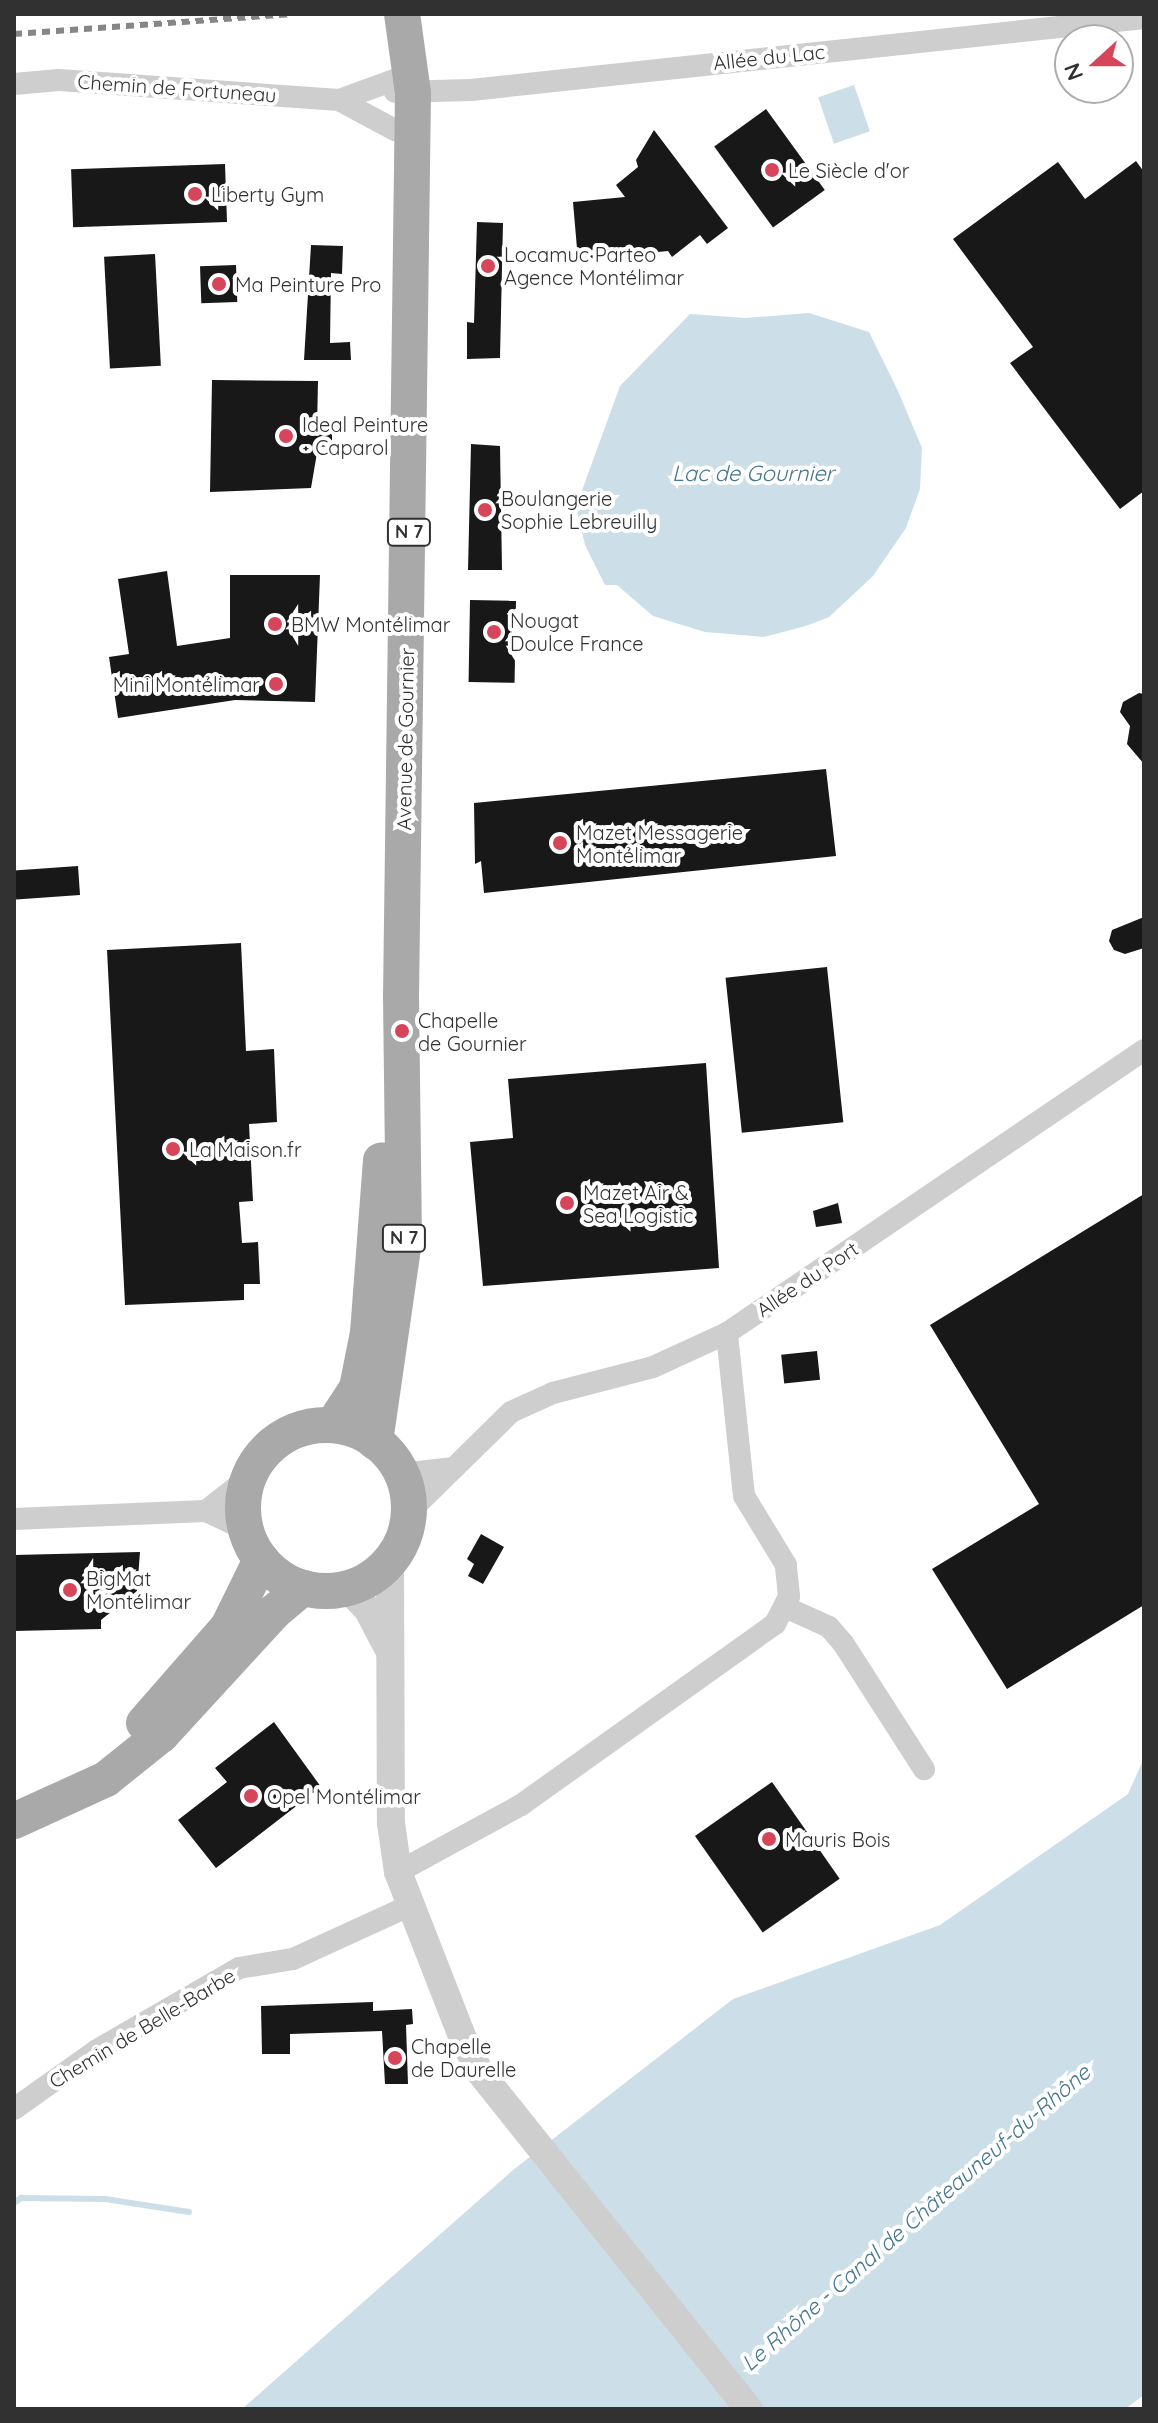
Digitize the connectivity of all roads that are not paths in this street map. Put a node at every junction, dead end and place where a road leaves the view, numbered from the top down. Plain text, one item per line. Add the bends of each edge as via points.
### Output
1 (1144, 18) edge
2 (402, 24) edge
3 (14, 84) edge
4 (401, 88) junction
5 (339, 100) junction
6 (395, 130) junction
7 (1144, 1050) edge
8 (727, 1333) junction
9 (333, 1425) junction
10 (375, 1442) junction
11 (454, 1468) junction
12 (401, 1474) junction
13 (248, 1478) junction
14 (206, 1511) junction
15 (408, 1513) junction
16 (14, 1519) edge
17 (254, 1545) junction
18 (390, 1560) junction
19 (303, 1588) junction
20 (347, 1588) junction
21 (785, 1607) junction
22 (393, 1661) junction
23 (924, 1769) dead end
24 (14, 1811) edge
25 (14, 1821) edge
26 (398, 1872) junction
27 (409, 1906) junction
28 (14, 2109) edge
29 (749, 2409) edge

1 - 4 street, Allée du Lac
2 - 4 main road, Avenue de Gournier / N 7
3 - 5 street, Chemin de Fortuneau via 59,80
4 - 5 street, Chemin de Fortuneau
4 - 6 main road, Avenue de Gournier / N 7
4 - 10 main road, Avenue de Gournier / N 7 via 404,1241
5 - 6 street, Chemin de Fortuneau
6 - 9 main road, Avenue de Gournier / N 7 via 381,1179 365,1347 357,1388
7 - 8 street, Allée du Port
8 - 11 street, Allée du Port via 639,1372 553,1393 511,1412
8 - 21 street via 744,1496 786,1565
9 - 10 main road
9 - 13 main road via 288,1434 264,1452
10 - 12 main road
11 - 12 street
11 - 15 street, Allée du Port
12 - 15 main road
13 - 14 street
13 - 17 main road
14 - 16 street
14 - 17 street
15 - 18 main road
17 - 19 main road
17 - 24 main road via 228,1627 144,1723 91,1764
18 - 20 main road via 375,1575
18 - 22 street
19 - 20 main road
19 - 25 main road via 274,1612 161,1735 106,1779
20 - 22 street via 368,1610
21 - 23 street via 829,1627 843,1643
21 - 26 street via 775,1624 743,1652 521,1805
22 - 26 street via 391,1823
26 - 27 street
27 - 28 street, Chemin de Belle-Barbe via 293,1959 239,1968 97,2050
27 - 29 street via 479,2071

